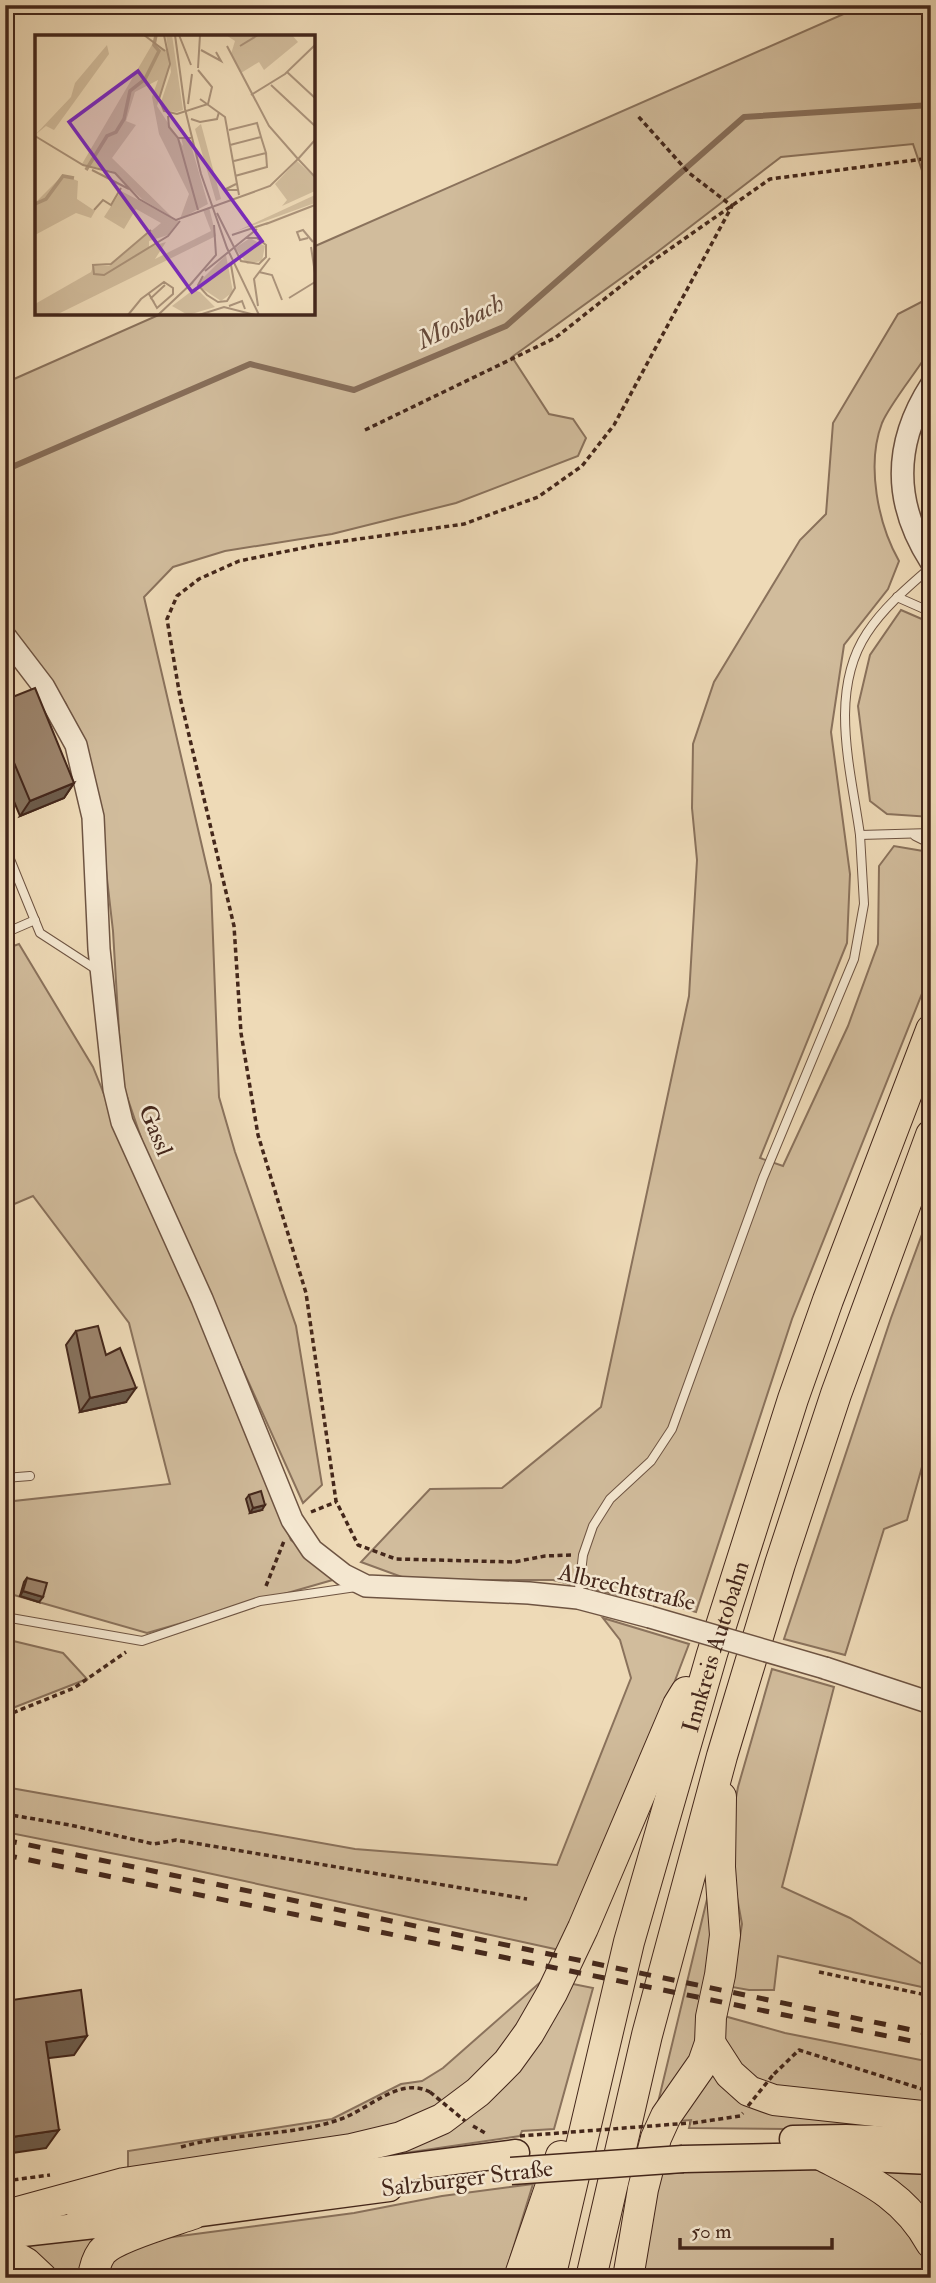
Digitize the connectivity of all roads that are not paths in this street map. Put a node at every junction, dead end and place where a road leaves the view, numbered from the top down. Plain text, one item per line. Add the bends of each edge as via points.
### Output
1 (931, 385) edge
2 (931, 564) edge
3 (897, 597) junction
4 (931, 612) edge
5 (5, 636) edge
6 (931, 833) edge
7 (912, 834) junction
8 (860, 835) junction
9 (931, 844) edge
10 (5, 847) edge
11 (35, 920) junction
12 (5, 933) edge
13 (103, 974) junction
14 (931, 1030) edge
15 (931, 1135) edge
16 (30, 1476) dead end
17 (5, 1478) edge
18 (376, 1587) junction
19 (578, 1598) junction
20 (5, 1617) edge
21 (712, 1654) junction
22 (931, 1703) edge
23 (722, 1756) junction
24 (710, 2043) junction
25 (931, 2117) edge
26 (585, 2123) junction
27 (686, 2141) junction
28 (931, 2141) edge
29 (516, 2153) junction
30 (823, 2156) junction
31 (931, 2161) edge
32 (193, 2214) junction
33 (10, 2220) edge
34 (931, 2243) edge
35 (5, 2251) edge
36 (42, 2278) edge
37 (93, 2278) edge
38 (519, 2278) edge
39 (550, 2278) edge
40 (591, 2278) edge
41 (628, 2278) edge

1 - 2 street via 909,427 902,471 908,516
2 - 3 lane
3 - 4 lane
3 - 8 lane via 866,636 847,684 845,725
5 - 13 street, Gassl via 44,687 76,745 93,817
6 - 7 lane
7 - 8 lane
7 - 9 lane
8 - 19 lane via 864,904 854,959 763,1178 672,1429 651,1461 610,1499 593,1526 583,1555
10 - 11 lane
11 - 12 lane
11 - 13 lane via 40,933
13 - 18 street, Gassl via 114,1089 122,1122 202,1299 292,1520 312,1550 344,1575
14 - 21 highway, Innkreis Autobahn via 793,1399
15 - 23 highway, Innkreis Autobahn via 835,1394
16 - 17 lane
18 - 19 street, Albrechtstraße
18 - 20 lane via 260,1601 142,1641
19 - 22 street, Albrechtstraße, bridge
21 - 26 highway, Innkreis Autobahn via 629,1942
21 - 33 highway via 678,1705 552,1993 508,2062 478,2092 442,2119 401,2137 351,2149 124,2183
23 - 24 highway via 720,1867 725,1935
23 - 40 highway, Innkreis Autobahn via 650,2023
24 - 25 highway via 730,2074 749,2091 774,2101
24 - 41 highway via 703,2063 656,2138
26 - 38 highway via 559,2157
26 - 39 highway, Innkreis Autobahn
27 - 28 main road, Salzburger Straße
27 - 29 main road, Salzburger Straße
27 - 30 main road, Salzburger Straße
29 - 32 main road, Salzburger Straße
29 - 33 main road, Salzburger Straße
30 - 31 main road, Salzburger Straße
30 - 34 highway via 877,2184 901,2203
32 - 33 main road, Salzburger Straße
32 - 37 highway via 115,2242 102,2252
35 - 36 highway

